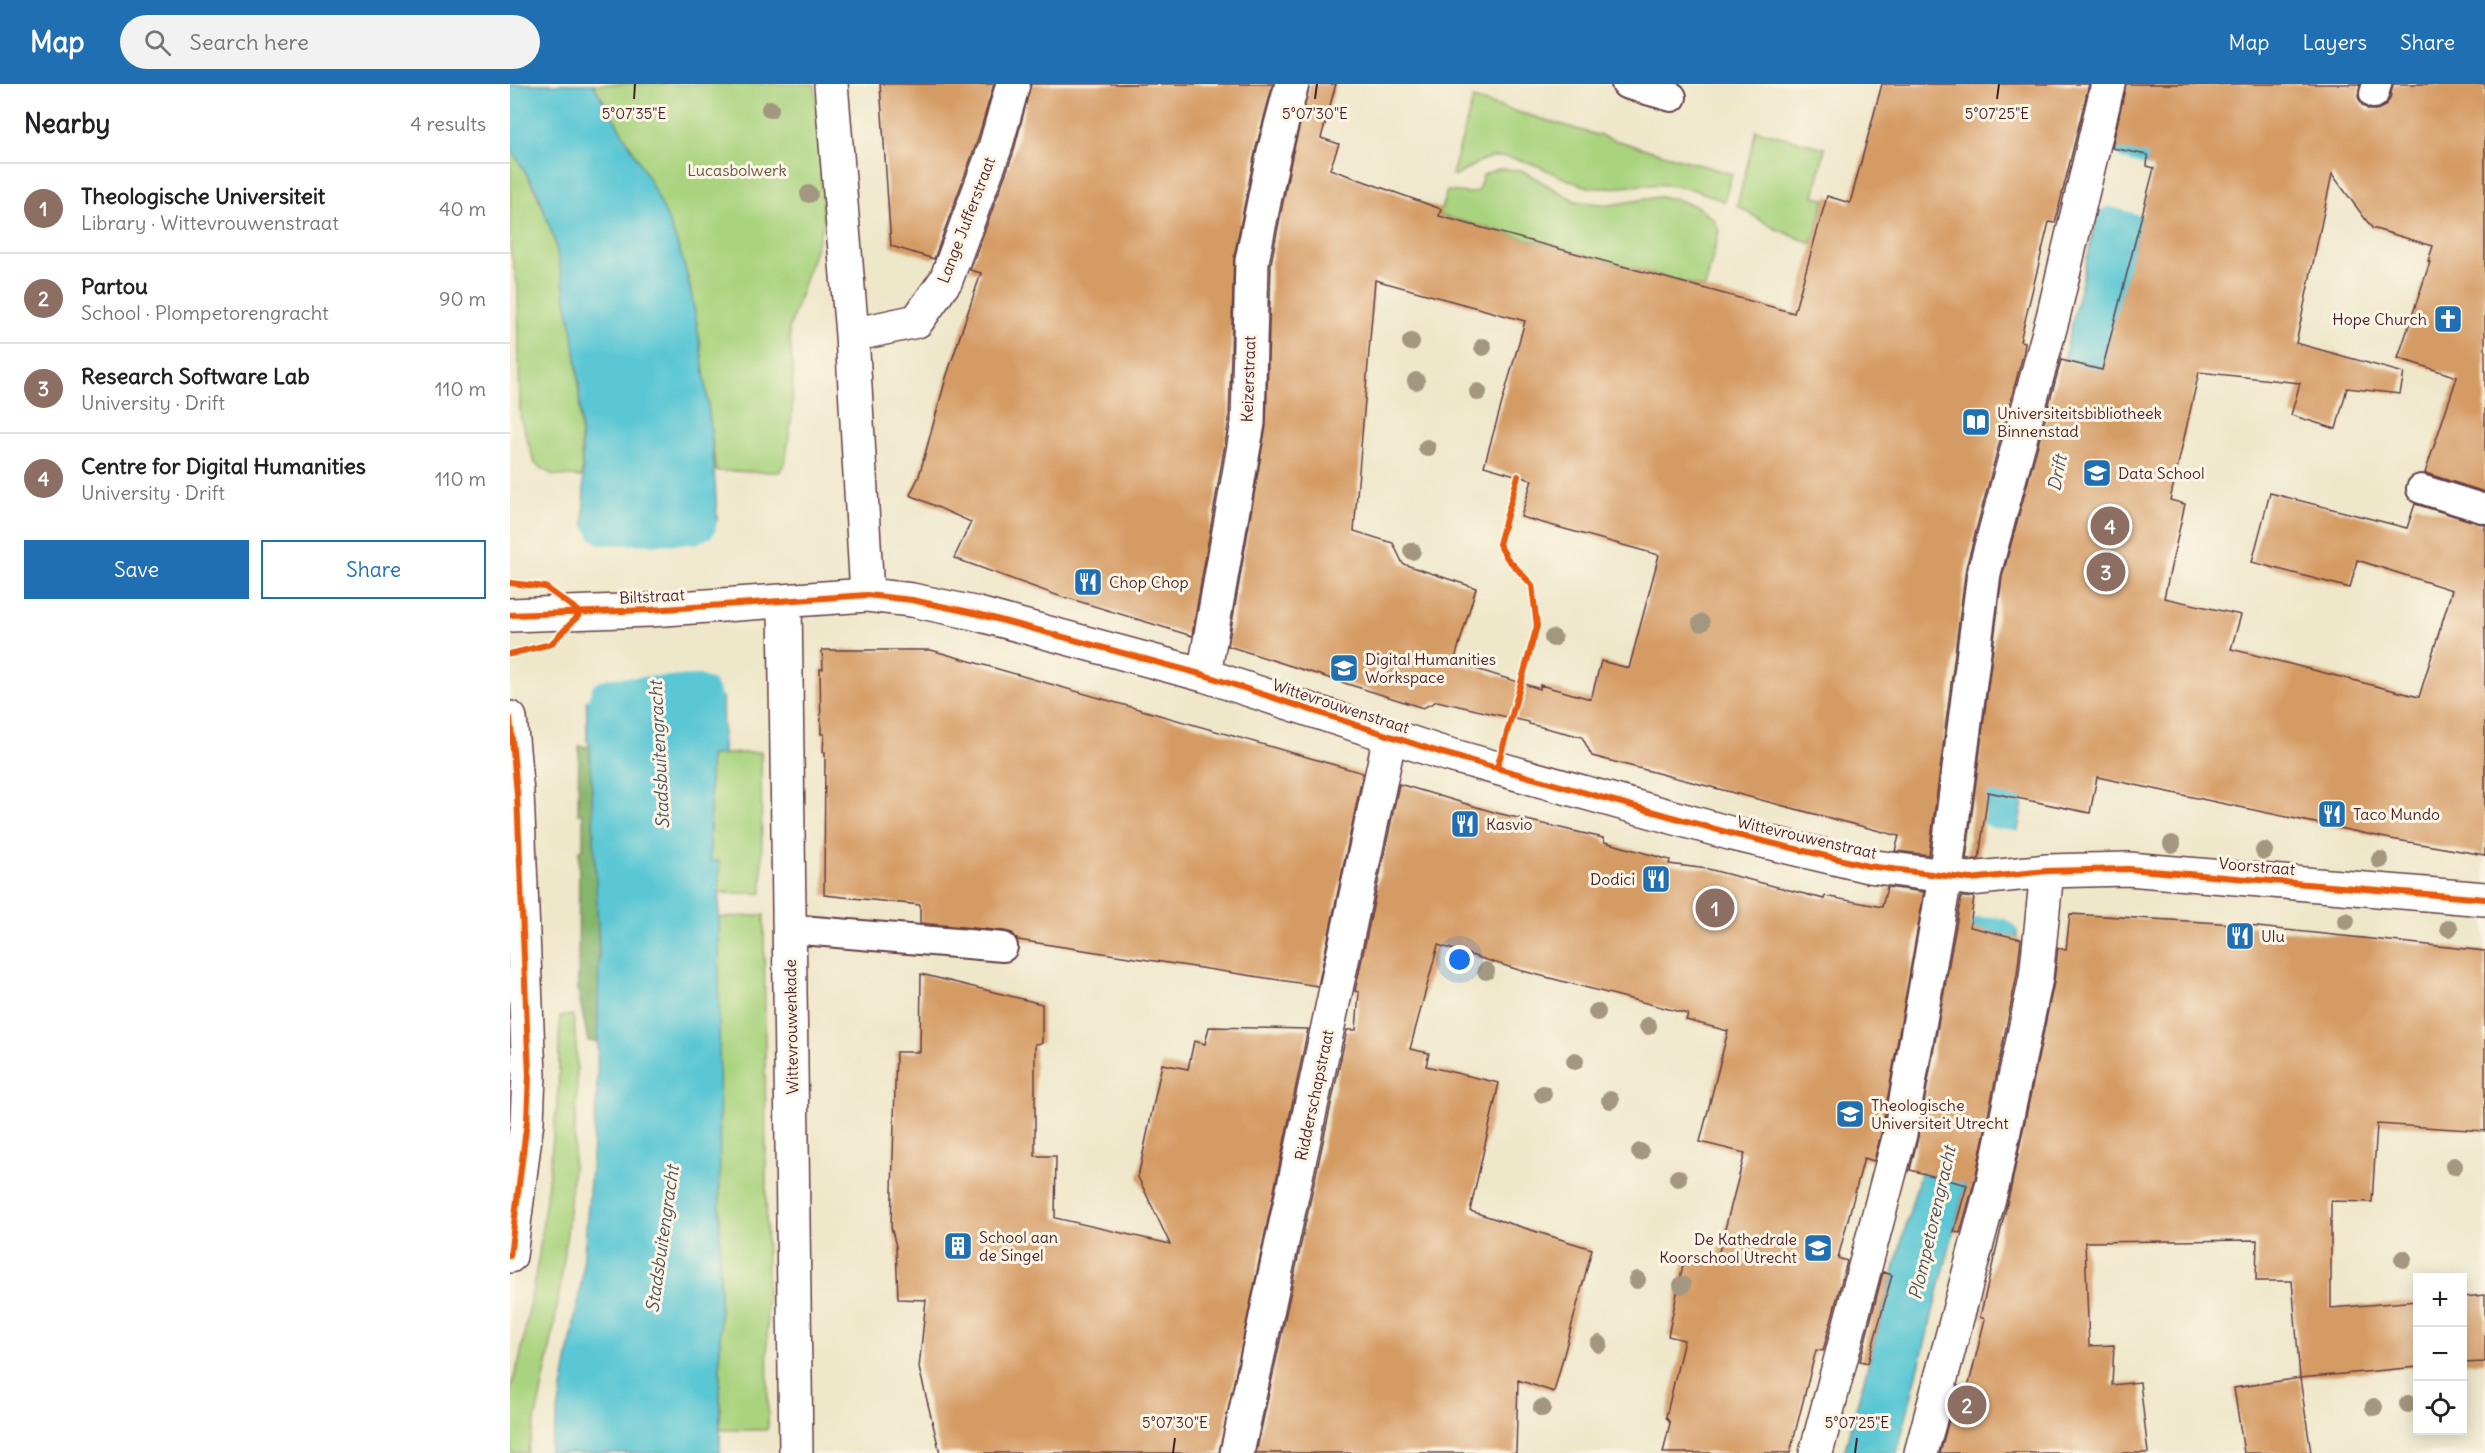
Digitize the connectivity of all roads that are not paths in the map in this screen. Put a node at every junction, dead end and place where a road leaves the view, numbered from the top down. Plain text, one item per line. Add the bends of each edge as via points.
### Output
1 (831, 84) edge
2 (1013, 84) edge
3 (1292, 84) edge
4 (1626, 84) edge
5 (2108, 84) edge
6 (1672, 97) dead end
7 (852, 336) junction
8 (2421, 489) dead end
9 (2485, 509) edge
10 (867, 595) junction
11 (785, 601) junction
12 (724, 606) joint
13 (510, 615) edge
14 (1204, 675) junction
15 (510, 718) edge
16 (1390, 736) junction
17 (2036, 873) junction
18 (1957, 879) junction
19 (2485, 899) edge
20 (790, 929) junction
21 (1003, 947) dead end
22 (510, 1257) edge
23 (796, 1453) edge
24 (1237, 1453) edge
25 (1816, 1453) edge
26 (1921, 1453) edge

1 - 7 street
2 - 7 street, Lange Jufferstraat via 995,148 946,280 916,321
3 - 14 street, Keizerstraat via 1252,261 1248,423
4 - 6 lane
5 - 18 street via 2053,317 1984,573
7 - 10 street
8 - 9 lane
10 - 11 street, Wittevrouwenstraat
10 - 14 street, Wittevrouwenstraat via 974,613
11 - 12 street, Wittevrouwenstraat
11 - 20 street, Wittevrouwenkade
12 - 13 street, Biltstraat
14 - 16 street, Wittevrouwenstraat
15 - 22 street via 517,793 528,1075 527,1121
16 - 18 street, Wittevrouwenstraat via 1733,834 1868,866
16 - 24 street, Ridderschapstraat
17 - 18 street, Wittevrouwenstraat
17 - 19 street, Voorstraat via 2128,869
17 - 26 street via 2037,978 1993,1183
18 - 25 street via 1900,1134
20 - 21 lane
20 - 23 street, Wittevrouwenkade

